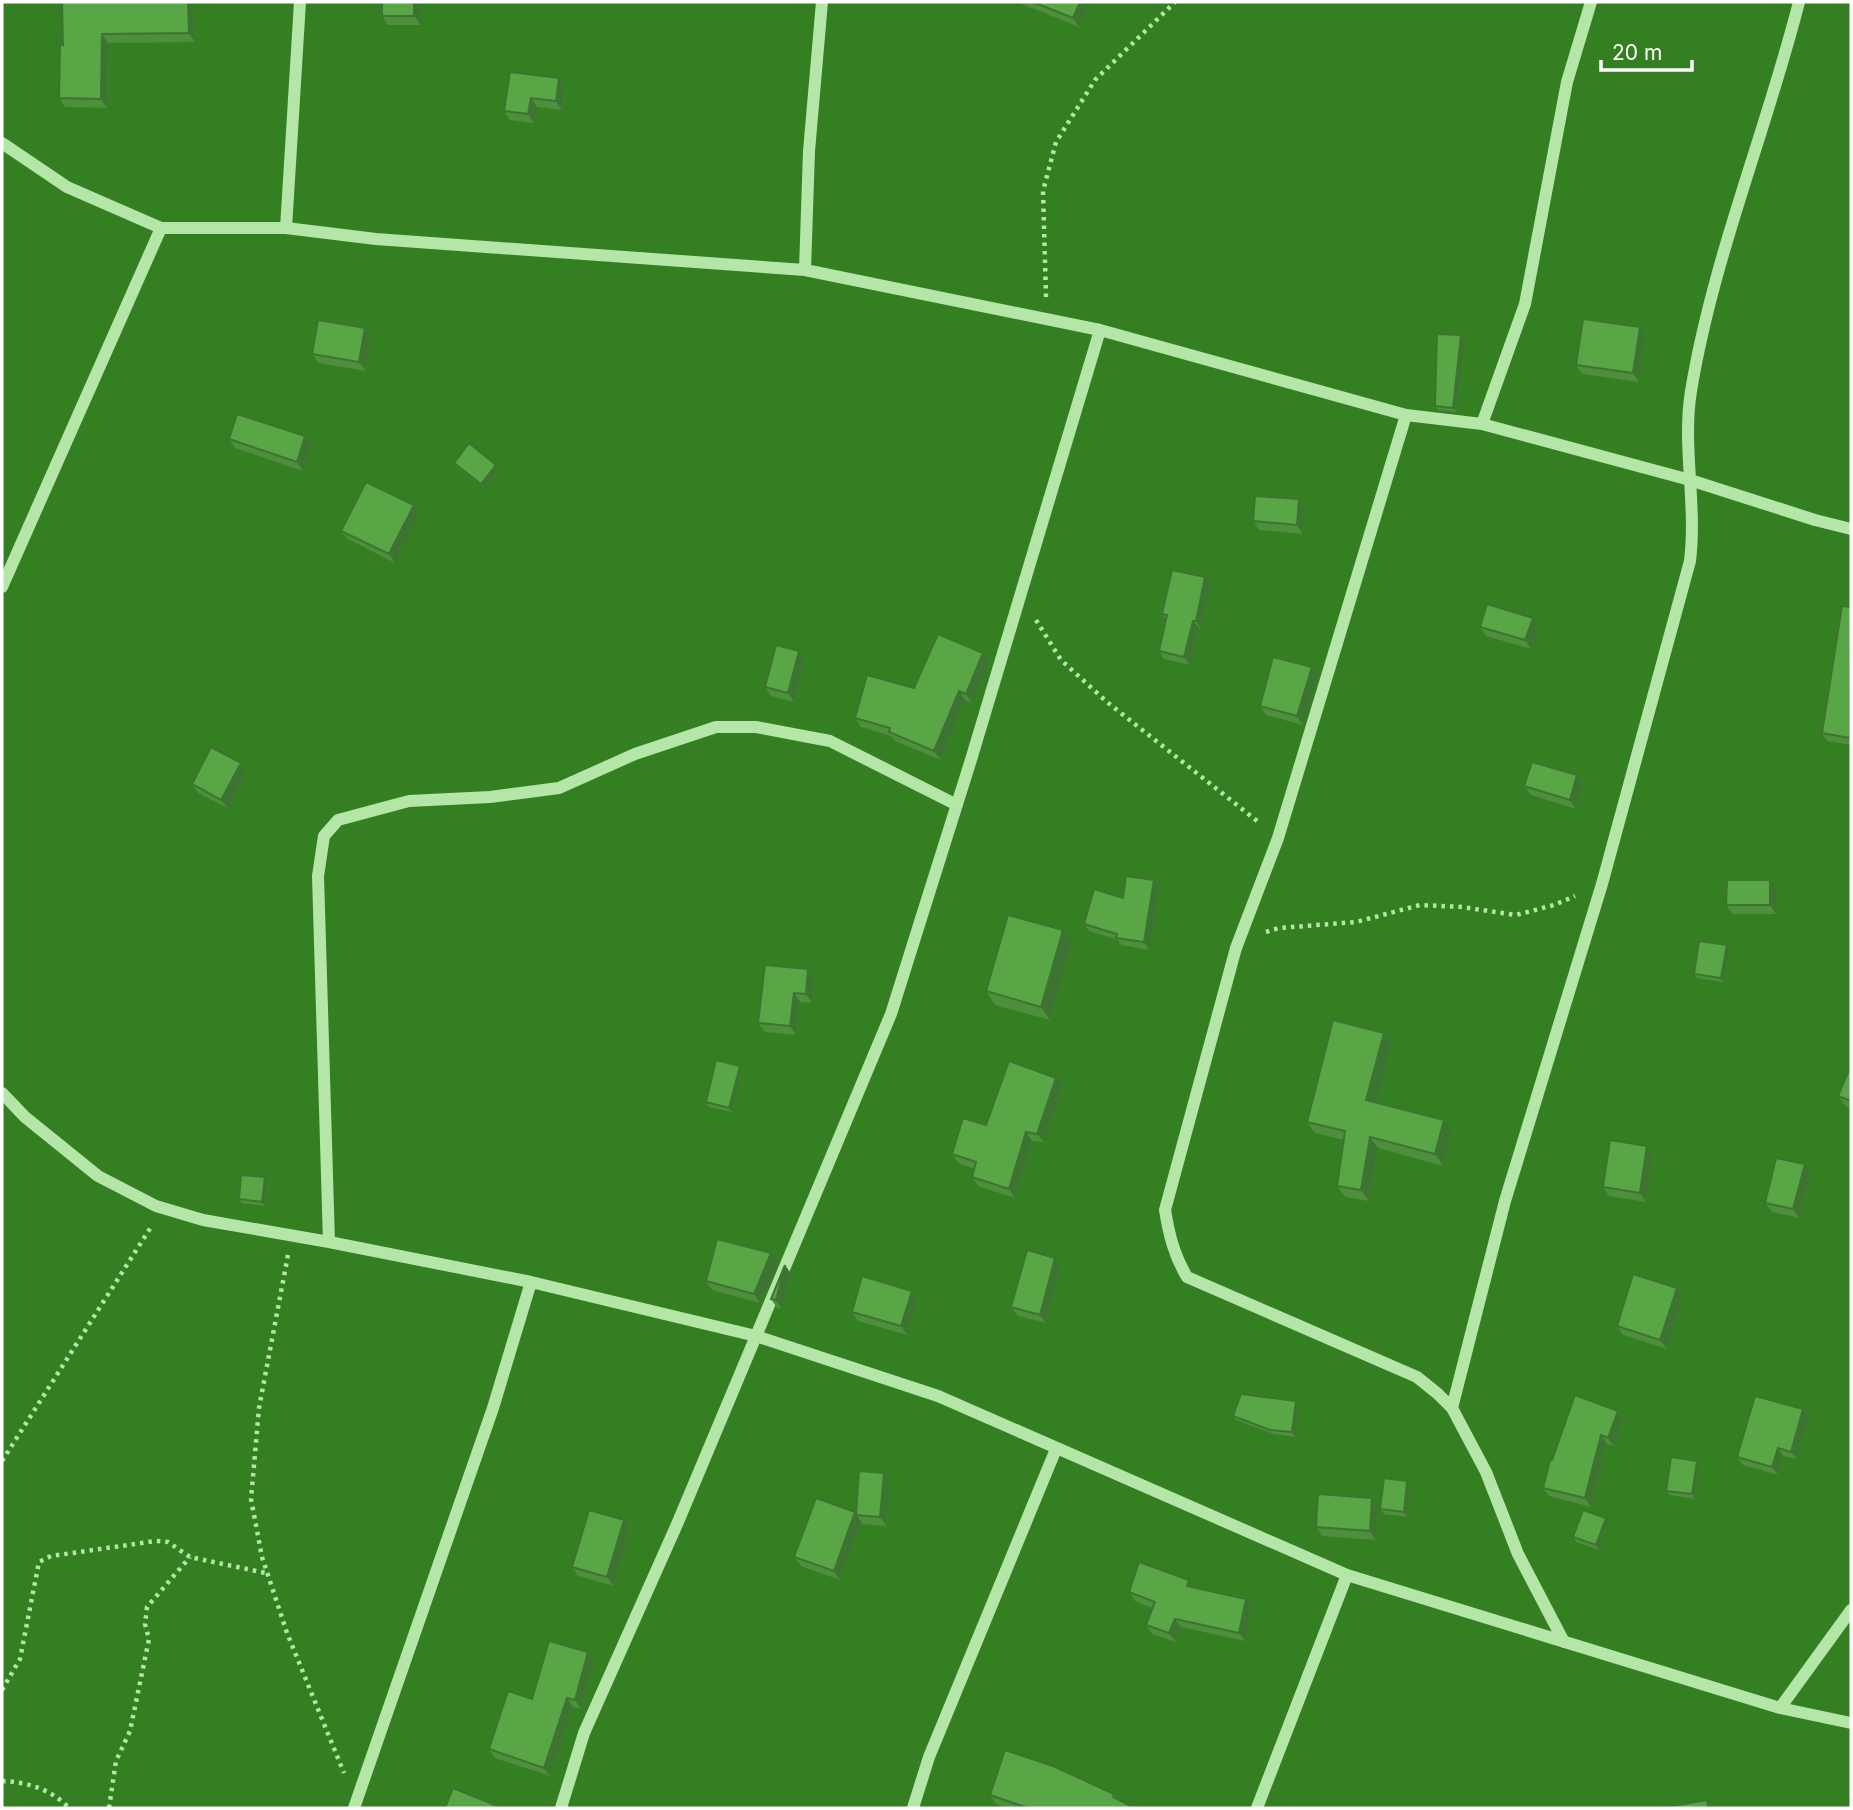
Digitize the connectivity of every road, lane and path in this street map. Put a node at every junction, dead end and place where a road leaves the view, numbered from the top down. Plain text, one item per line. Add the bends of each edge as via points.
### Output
1 (300, 2) edge
2 (822, 2) edge
3 (1175, 2) edge
4 (1591, 2) edge
5 (1800, 2) edge
6 (2, 144) edge
7 (161, 228) junction
8 (286, 228) junction
9 (805, 270) junction
10 (1047, 319) junction
11 (1100, 330) junction
12 (1406, 415) junction
13 (1482, 424) junction
14 (1690, 480) junction
15 (1851, 529) edge
16 (2, 587) edge
17 (1020, 595) junction
18 (957, 805) junction
19 (1278, 838) junction
20 (1602, 884) junction
21 (1236, 948) junction
22 (2, 1093) edge
23 (162, 1208) junction
24 (292, 1237) junction
25 (329, 1242) junction
26 (531, 1282) junction
27 (757, 1336) junction
28 (1452, 1408) junction
29 (1056, 1449) junction
30 (2, 1461) edge
31 (190, 1557) junction
32 (267, 1573) junction
33 (1348, 1575) junction
34 (1851, 1610) edge
35 (1564, 1642) junction
36 (2, 1690) edge
37 (1780, 1708) junction
38 (1851, 1723) edge
39 (2, 1781) edge
40 (355, 1806) edge
41 (69, 1808) edge
42 (109, 1808) edge
43 (561, 1808) edge
44 (913, 1808) edge
45 (1256, 1808) edge

1 - 8 street
2 - 9 street via 809,151
3 - 10 path via 1095,80 1056,142 1043,191
4 - 13 street via 1567,82 1525,304
5 - 14 street via 1718,276 1695,370 1688,420
6 - 7 street via 67,187
7 - 8 street
7 - 16 street
8 - 9 street via 376,239
9 - 10 street
10 - 11 street
11 - 12 street
11 - 17 street
12 - 13 street
12 - 19 street
13 - 14 street
14 - 15 street
14 - 20 street via 1690,561
17 - 18 street
17 - 19 path via 1061,660 1079,677
18 - 25 street via 830,741 756,727 716,727 635,754 559,788 410,801 338,820 324,835 318,876
18 - 27 street via 891,1014
19 - 21 street
20 - 21 path via 1516,915 1420,905 1356,922 1279,928
20 - 28 street via 1505,1201
21 - 28 street via 1165,1210 1176,1259 1187,1277 1417,1377
22 - 23 street via 24,1117 98,1176
23 - 24 street
23 - 30 path
24 - 25 street
24 - 32 path via 259,1408 251,1499
25 - 26 street
26 - 27 street
26 - 40 street via 493,1408
27 - 29 street via 938,1396
27 - 43 street via 584,1733
28 - 35 street via 1486,1472 1518,1554
29 - 33 street
29 - 44 street via 929,1757
31 - 32 path
31 - 36 path via 168,1542 156,1541 51,1556 39,1562 20,1659
31 - 42 path via 147,1607 149,1639 130,1731 116,1761
32 - 40 path
33 - 35 street
33 - 45 street
34 - 37 street
35 - 37 street
37 - 38 street
39 - 41 path via 38,1787

